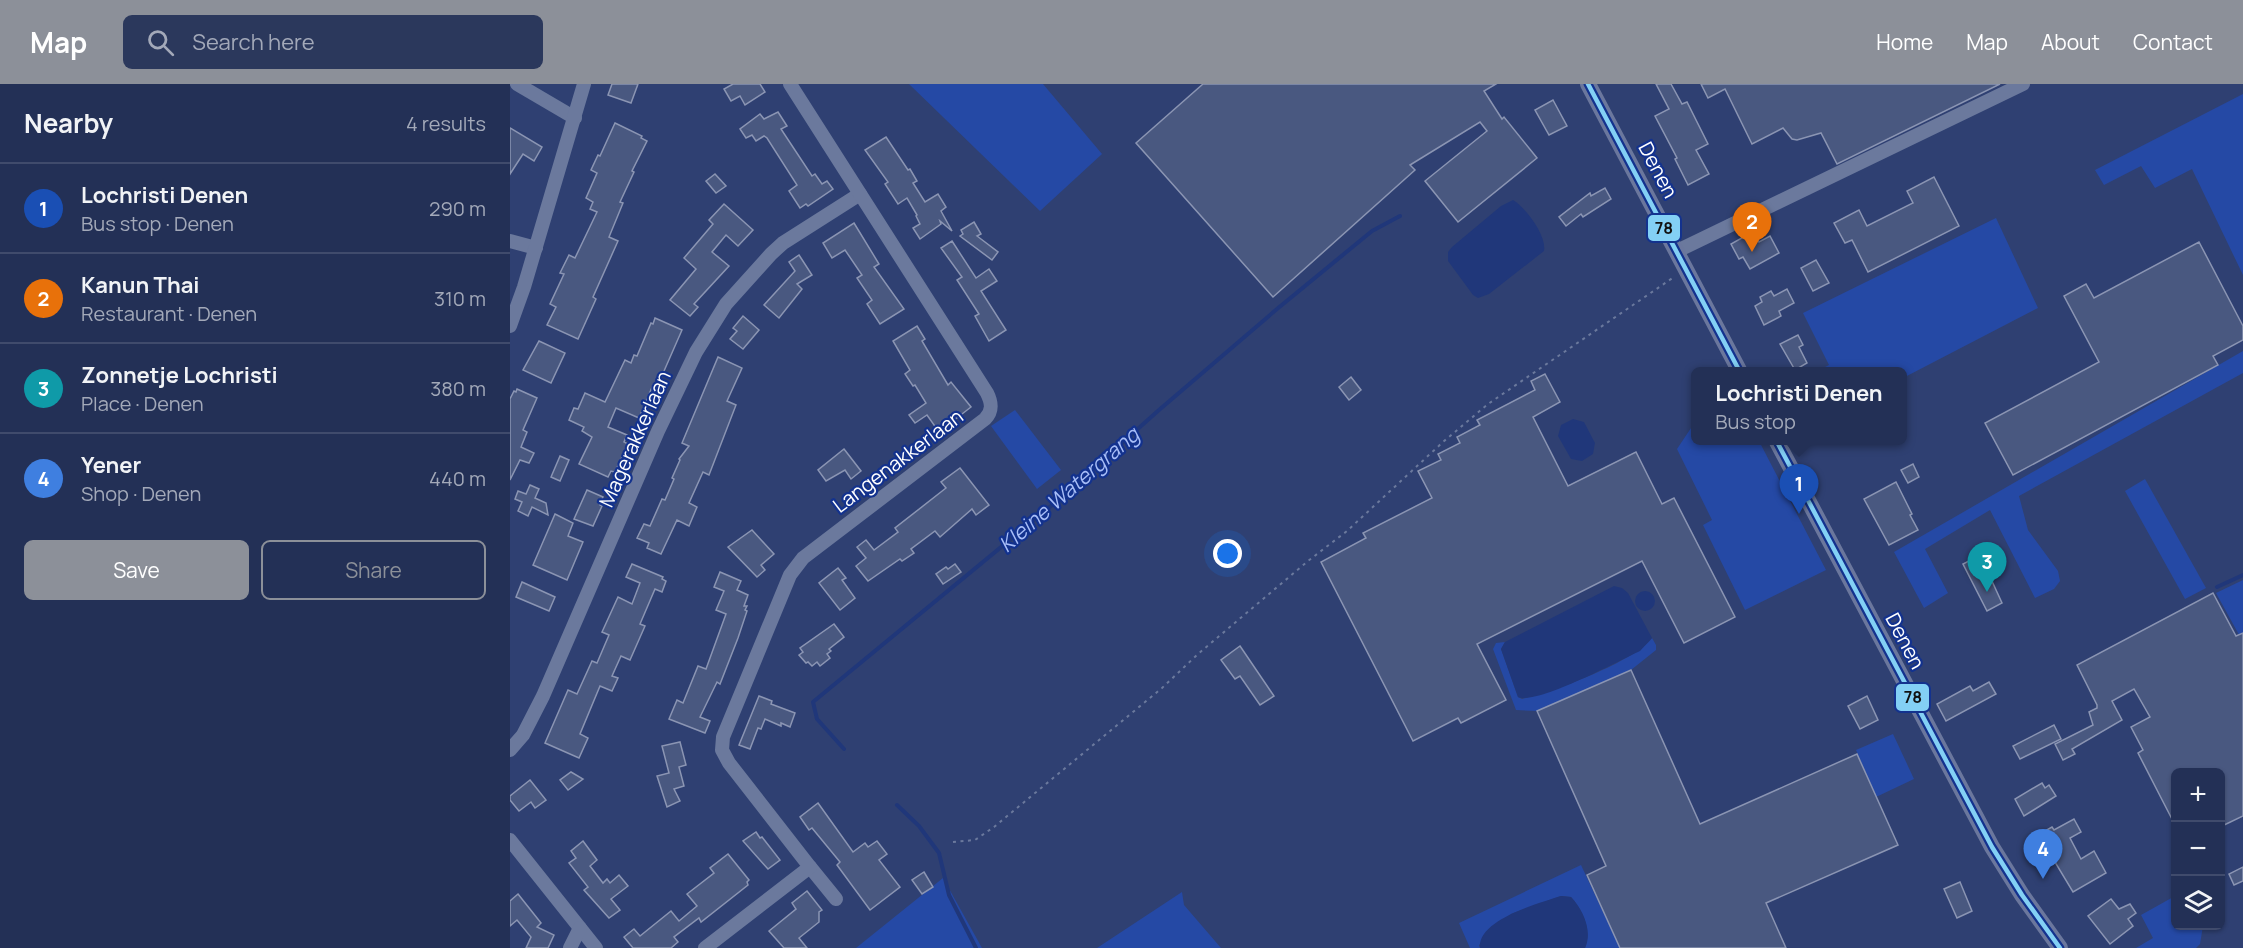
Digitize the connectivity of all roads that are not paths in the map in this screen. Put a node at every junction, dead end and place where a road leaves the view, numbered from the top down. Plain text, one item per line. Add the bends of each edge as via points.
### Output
1 (517, 84) edge
2 (584, 84) edge
3 (790, 84) edge
4 (1588, 84) edge
5 (2023, 84) edge
6 (575, 118) junction
7 (860, 194) junction
8 (510, 241) edge
9 (536, 248) junction
10 (1677, 251) junction
11 (510, 326) edge
12 (1737, 367) edge
13 (1778, 445) edge
14 (510, 750) edge
15 (510, 840) edge
16 (810, 867) junction
17 (836, 899) dead end
18 (580, 928) junction
19 (570, 948) edge
20 (596, 948) edge
21 (705, 948) edge
22 (2060, 948) edge

1 - 6 street
2 - 6 street
3 - 7 street, Langenakkerlaan
4 - 10 main road, Denen
5 - 10 street
6 - 9 street
7 - 14 street, Magerakkerlaan via 771,254 726,304 696,351 543,696 523,735
7 - 16 street, Langenakkerlaan via 992,404 985,419 794,568 723,737 723,754
8 - 9 street
9 - 11 street
10 - 12 main road, Denen
13 - 22 main road, Denen via 1992,847
15 - 18 street
16 - 17 street, Langenakkerlaan
16 - 21 street
18 - 19 street
18 - 20 street

